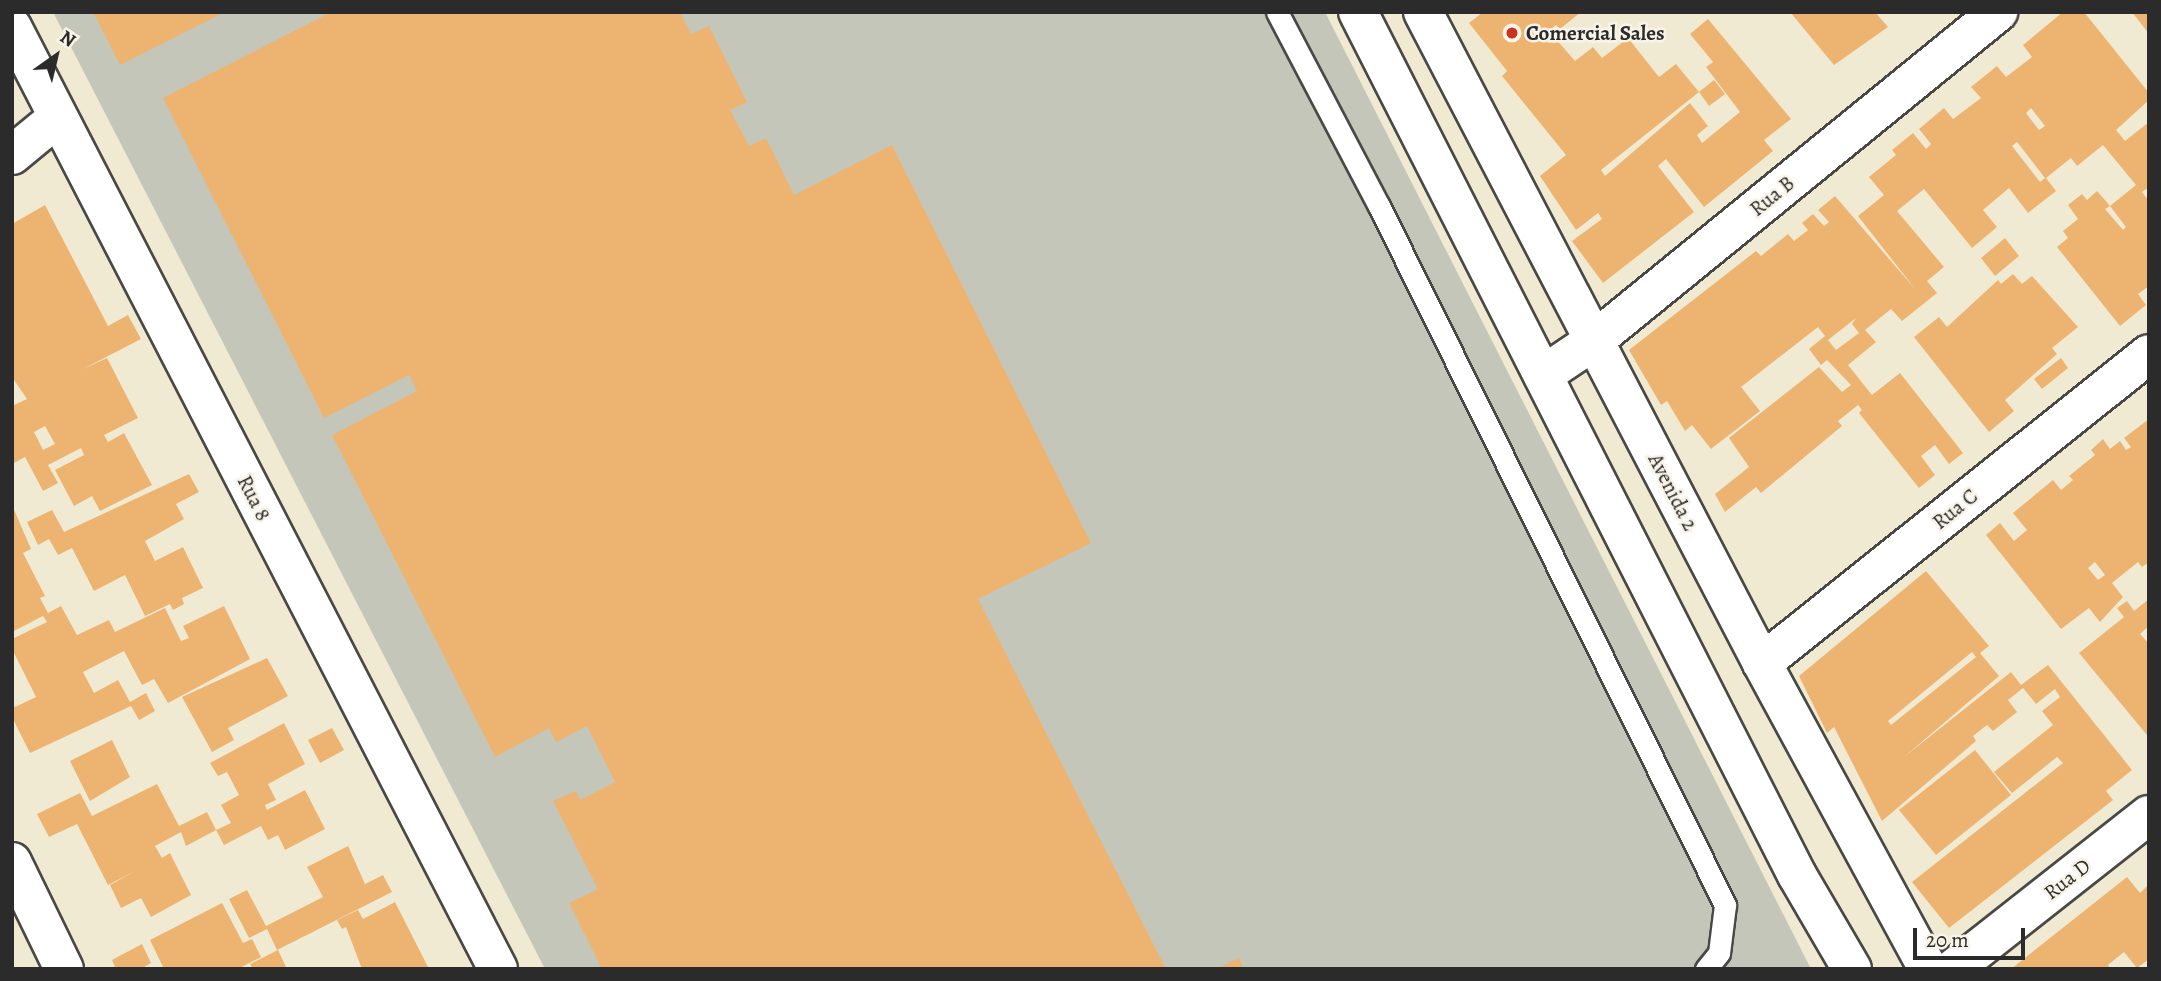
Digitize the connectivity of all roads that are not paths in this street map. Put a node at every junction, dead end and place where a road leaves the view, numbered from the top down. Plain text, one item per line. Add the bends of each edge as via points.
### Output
1 (1277, 12) edge
2 (1358, 12) edge
3 (1424, 12) edge
4 (1998, 12) edge
5 (12, 27) edge
6 (57, 118) junction
7 (12, 155) edge
8 (1595, 340) junction
9 (2149, 354) edge
10 (1543, 374) junction
11 (1762, 663) junction
12 (2149, 815) edge
13 (12, 862) edge
14 (64, 969) edge
15 (498, 969) edge
16 (1706, 969) edge
17 (1852, 969) edge
18 (1928, 969) edge
19 (1953, 969) edge

1 - 16 lane via 1380,206 1725,905 1719,953
2 - 10 street
3 - 8 street, Avenida 2
4 - 8 street, Rua B
5 - 6 street, Rua 8
6 - 7 street
6 - 15 street, Rua 8
8 - 10 street, Rua B
8 - 11 street, Avenida 2
9 - 11 street, Rua C
10 - 17 street via 1797,874
11 - 18 street, Avenida 2
12 - 19 street, Rua D
13 - 14 street

